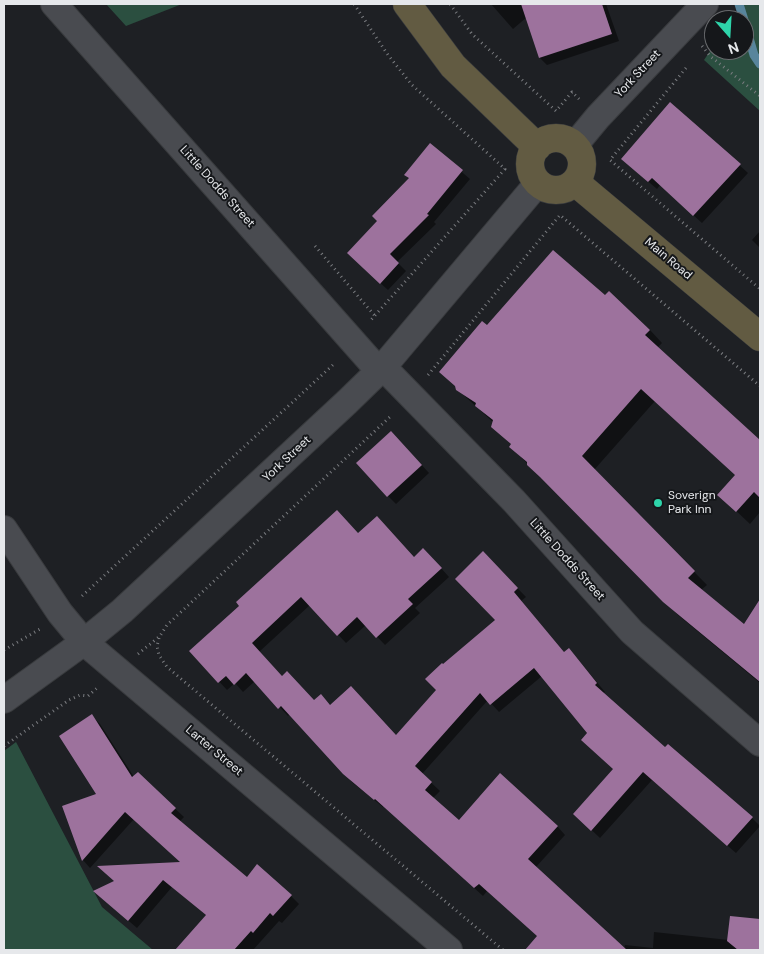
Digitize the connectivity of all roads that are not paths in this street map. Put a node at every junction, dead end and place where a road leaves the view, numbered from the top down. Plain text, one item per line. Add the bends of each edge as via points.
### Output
1 (54, 4) edge
2 (407, 4) edge
3 (701, 8) edge
4 (574, 146) junction
5 (537, 147) junction
6 (574, 182) junction
7 (538, 183) junction
8 (760, 337) edge
9 (381, 369) junction
10 (4, 529) edge
11 (84, 642) junction
12 (4, 700) edge
13 (760, 743) edge
14 (449, 950) edge

1 - 9 street, Little Dodds Street
2 - 5 main road via 453,66
3 - 4 street, York Street via 598,116
4 - 5 main road via 555,138 545,140
4 - 6 main road via 581,163 580,173
5 - 7 main road via 531,155 530,165
6 - 7 main road via 560,189
6 - 8 main road, Main Road
7 - 9 street, York Street
9 - 11 street, York Street via 155,582
9 - 13 street, Little Dodds Street via 411,395 514,501 632,632
10 - 11 street, Larter Street via 60,613
11 - 12 street, York Street
11 - 14 street, Larter Street

